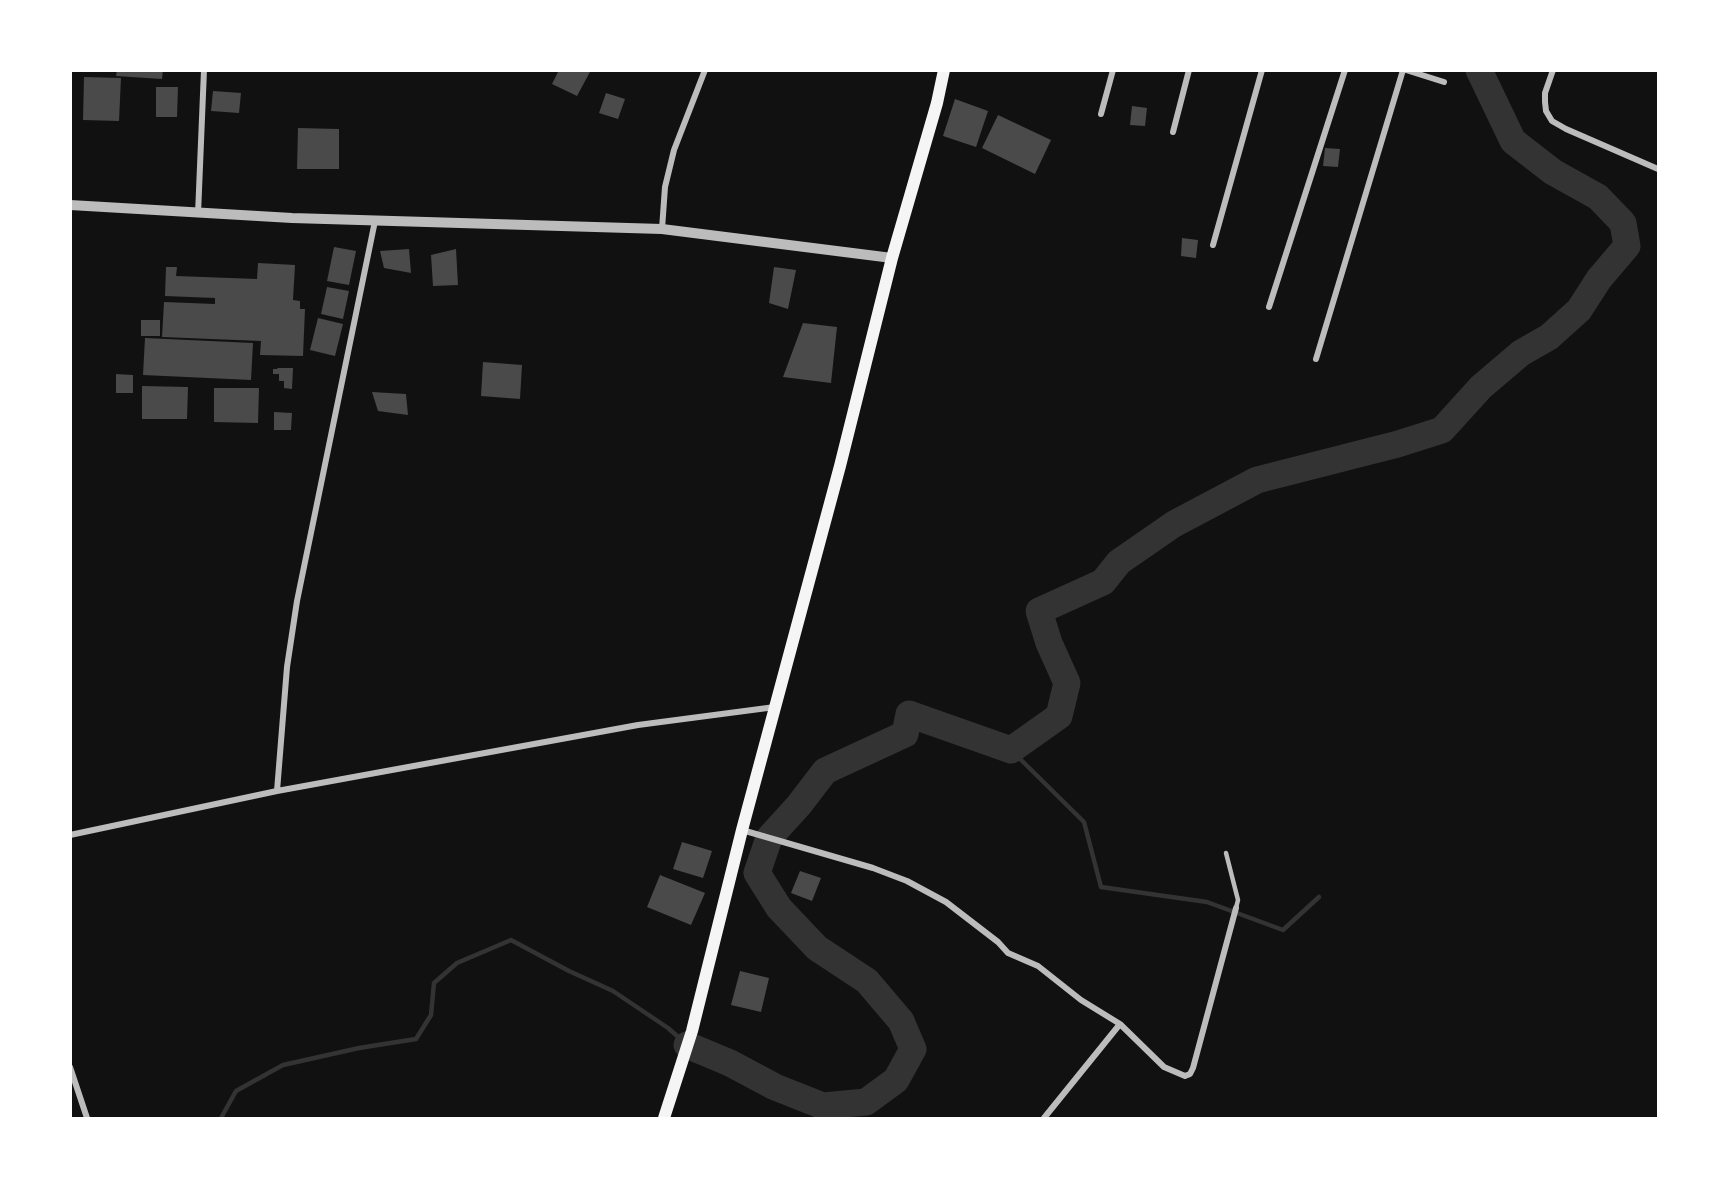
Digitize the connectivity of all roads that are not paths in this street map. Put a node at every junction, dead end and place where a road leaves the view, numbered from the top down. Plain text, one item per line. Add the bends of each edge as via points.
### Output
1 (204, 70) edge
2 (705, 70) edge
3 (944, 70) edge
4 (1113, 70) edge
5 (1189, 70) edge
6 (1262, 70) edge
7 (1345, 70) edge
8 (1405, 70) edge
9 (1553, 70) edge
10 (1444, 81) dead end
11 (1101, 114) dead end
12 (1173, 132) dead end
13 (1659, 169) edge
14 (70, 205) edge
15 (198, 214) junction
16 (375, 221) junction
17 (662, 229) junction
18 (1213, 245) dead end
19 (892, 258) junction
20 (1269, 306) dead end
21 (1316, 359) dead end
22 (776, 707) junction
23 (277, 791) junction
24 (748, 831) junction
25 (70, 835) edge
26 (1226, 853) dead end
27 (1236, 908) joint
28 (1120, 1024) junction
29 (70, 1067) edge
30 (87, 1119) edge
31 (664, 1119) edge
32 (1044, 1119) edge

1 - 15 street
2 - 17 street via 674,150 665,187
3 - 19 main road
4 - 11 street
5 - 12 street
6 - 18 street
7 - 20 street
8 - 10 street
8 - 21 street
9 - 13 street via 1545,93 1546,111 1552,120
14 - 15 street
15 - 16 street
16 - 17 street
16 - 23 street via 297,601 287,667
17 - 19 street
19 - 22 main road
22 - 23 street via 638,725
22 - 24 main road
23 - 25 street
24 - 28 street via 907,881 946,902 1008,953 1038,966
24 - 31 main road
26 - 27 lane via 1238,900
27 - 28 street via 1188,1076 1164,1067
28 - 32 street
29 - 30 street

